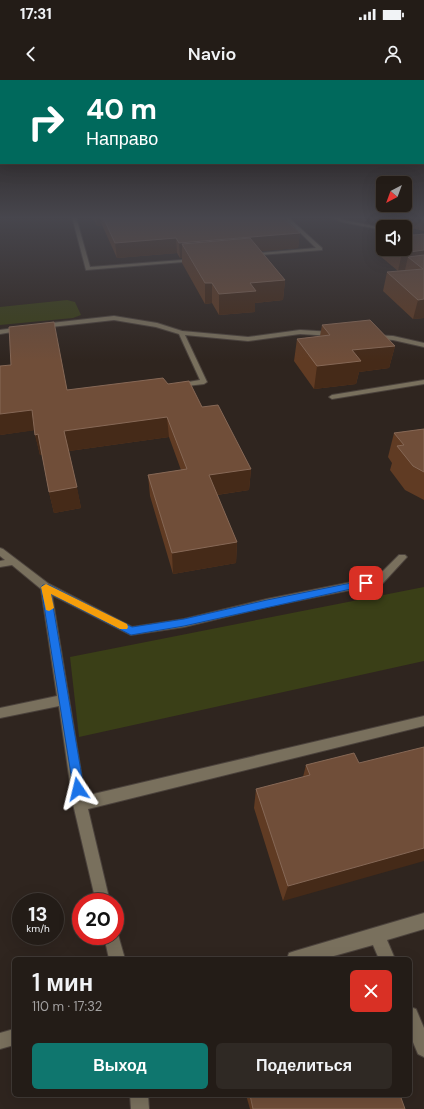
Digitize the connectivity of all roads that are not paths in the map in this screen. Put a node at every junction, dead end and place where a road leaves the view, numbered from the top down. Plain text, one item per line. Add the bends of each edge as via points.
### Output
1 (87, 265) edge
2 (133, 265) edge
3 (0, 332) edge
4 (181, 333) junction
5 (339, 334) edge
6 (370, 336) edge
7 (424, 345) edge
8 (424, 382) edge
9 (174, 386) edge
10 (332, 397) dead end
11 (0, 551) edge
12 (402, 557) dead end
13 (13, 562) junction
14 (0, 564) edge
15 (46, 587) junction
16 (64, 700) junction
17 (0, 713) edge
18 (424, 721) edge
19 (80, 804) junction
20 (102, 893) edge
21 (424, 921) edge
22 (377, 936) junction
23 (114, 945) edge
24 (117, 957) edge
25 (302, 957) edge
26 (385, 957) edge
27 (412, 1020) edge
28 (12, 1038) edge
29 (0, 1041) edge
30 (424, 1048) edge
31 (139, 1097) edge
32 (140, 1109) edge

1 - 2 lane via 88,269
3 - 4 lane via 114,318 157,325
4 - 5 lane via 248,339 300,332
4 - 9 lane via 204,382
6 - 7 lane
8 - 10 lane
11 - 13 lane
12 - 15 lane via 380,580 184,623 131,631
13 - 14 lane
13 - 15 lane
15 - 16 lane
16 - 17 lane
16 - 19 lane
18 - 19 lane
19 - 20 lane
21 - 22 lane
22 - 25 lane
22 - 26 lane
23 - 24 lane
27 - 30 lane
28 - 29 lane
31 - 32 lane

